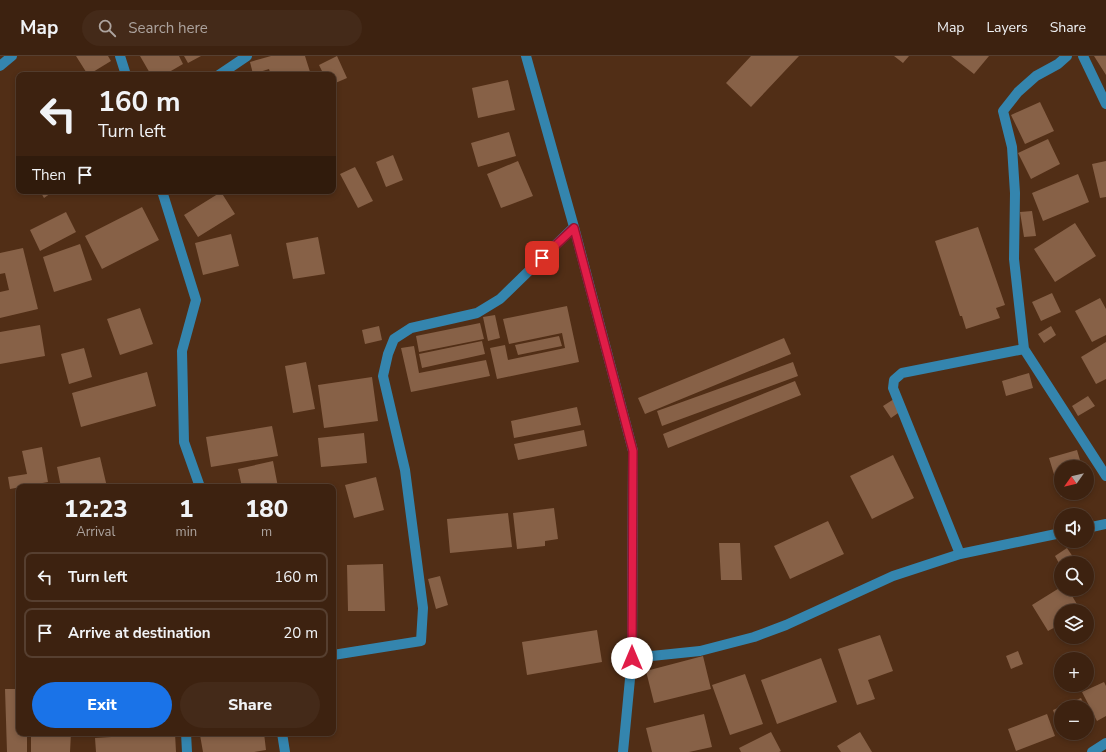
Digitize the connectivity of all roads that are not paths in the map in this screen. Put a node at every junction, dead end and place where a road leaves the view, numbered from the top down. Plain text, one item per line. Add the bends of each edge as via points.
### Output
1 (12, 56) edge
2 (120, 56) edge
3 (247, 56) edge
4 (526, 56) edge
5 (1067, 56) edge
6 (1083, 56) edge
7 (0, 66) edge
8 (125, 72) edge
9 (223, 72) edge
10 (1106, 104) edge
11 (163, 194) edge
12 (574, 228) junction
13 (1024, 349) junction
14 (1106, 476) edge
15 (199, 484) edge
16 (1106, 524) edge
17 (1094, 527) edge
18 (1054, 534) edge
19 (960, 554) junction
20 (336, 655) edge
21 (632, 658) junction
22 (186, 736) edge
23 (282, 736) edge
24 (1106, 744) edge
25 (187, 752) edge
26 (284, 752) edge
27 (623, 752) edge
28 (1092, 752) edge

1 - 7 street
2 - 8 street
3 - 9 street
4 - 12 street
5 - 13 street via 1036,76 1018,92 1003,111 1012,147 1015,193 1014,258
6 - 10 street
11 - 15 street via 196,300 182,352 184,442
12 - 20 street via 500,299 477,313 411,328 394,339 383,376 405,470 424,608 421,641
12 - 21 street via 633,451
13 - 14 street
13 - 19 street via 902,373 894,380 893,388
16 - 17 street
18 - 19 street
19 - 21 street via 893,576 754,637 700,651
21 - 27 street
22 - 25 street
23 - 26 street
24 - 28 street

